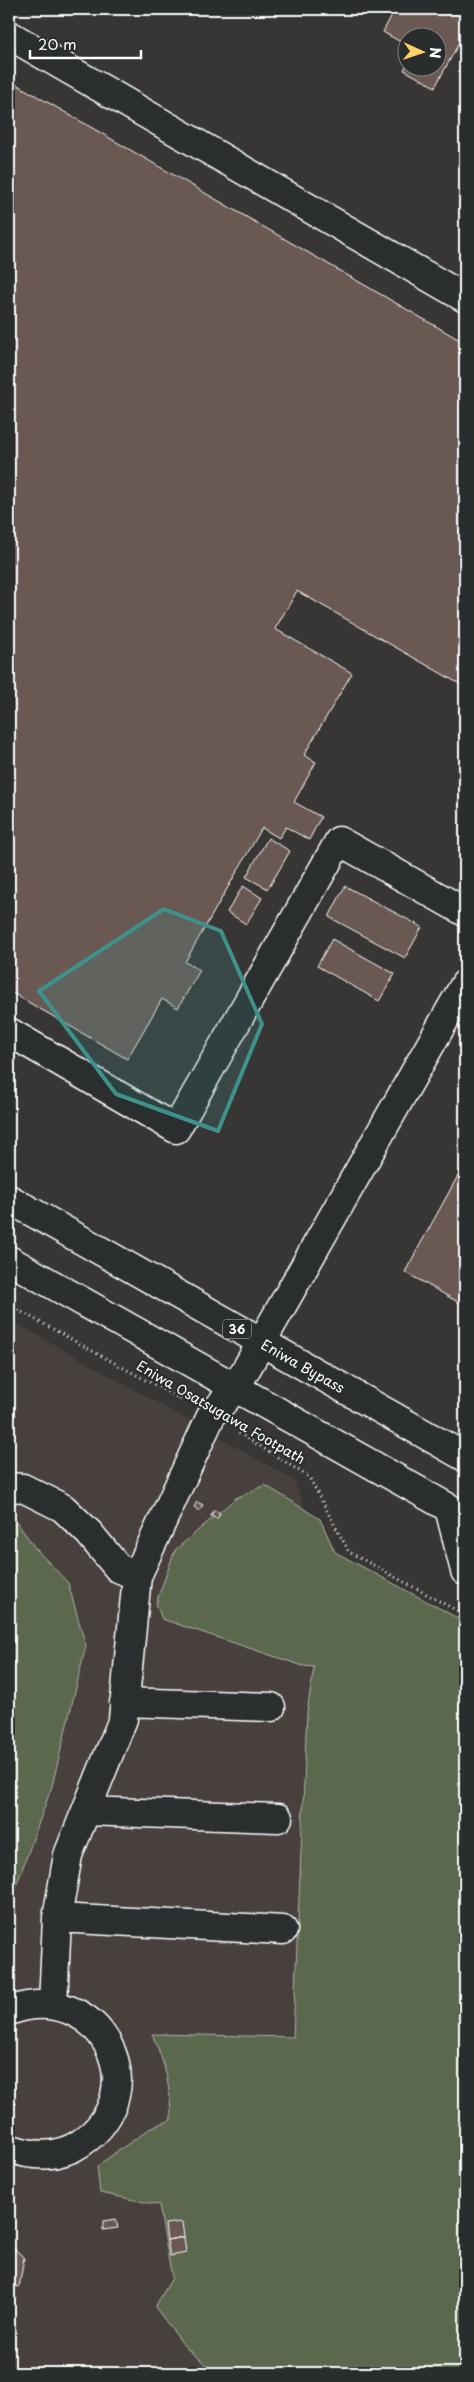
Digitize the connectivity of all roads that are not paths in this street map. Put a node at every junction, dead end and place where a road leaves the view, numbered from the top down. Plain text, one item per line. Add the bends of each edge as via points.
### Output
1 (9, 34) edge
2 (465, 298) edge
3 (465, 912) edge
4 (465, 984) edge
5 (9, 1032) edge
6 (9, 1200) edge
7 (9, 1260) edge
8 (261, 1342) junction
9 (236, 1387) junction
10 (465, 1457) edge
11 (9, 1487) edge
12 (457, 1512) edge
13 (465, 1571) edge
14 (137, 1576) junction
15 (124, 1702) junction
16 (271, 1707) dead end
17 (86, 1811) junction
18 (278, 1818) dead end
19 (57, 1918) junction
20 (284, 1930) dead end
21 (53, 2004) junction
22 (9, 2011) edge
23 (9, 2148) edge

1 - 2 main road
3 - 5 main road via 339,841 176,1129
4 - 8 main road
6 - 8 main road, Eniwa Bypass / 36
7 - 9 main road
8 - 9 main road
8 - 10 main road, Eniwa Bypass / 36
9 - 12 main road
9 - 14 main road via 211,1416
11 - 14 main road via 23,1488 63,1508 118,1568
12 - 13 main road
14 - 15 main road
15 - 16 main road
15 - 17 main road via 123,1719
17 - 18 main road
17 - 19 main road via 68,1855
19 - 20 main road
19 - 21 main road
21 - 22 main road via 26,2004
21 - 23 main road via 75,2011 95,2026 109,2045 116,2068 116,2093 108,2116 94,2135 73,2149 50,2155 26,2154

